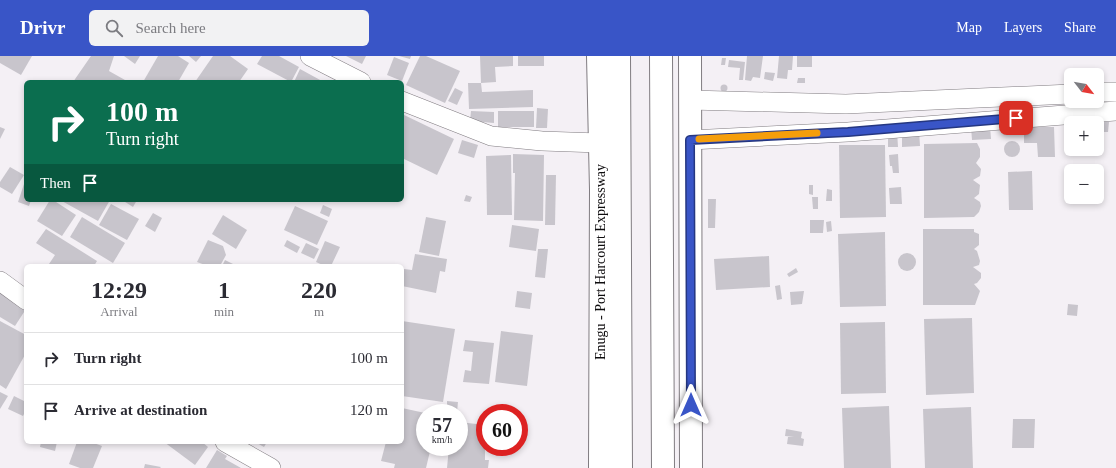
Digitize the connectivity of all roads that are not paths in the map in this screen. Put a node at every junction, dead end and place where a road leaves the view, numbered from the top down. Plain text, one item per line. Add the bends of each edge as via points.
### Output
1 (310, 56) edge
2 (598, 56) edge
3 (619, 56) edge
4 (661, 56) edge
5 (690, 56) edge
6 (357, 80) edge
7 (1104, 92) edge
8 (1116, 92) edge
9 (1064, 94) edge
10 (690, 100) junction
11 (404, 102) edge
12 (1116, 111) edge
13 (690, 140) junction
14 (599, 143) junction
15 (0, 281) edge
16 (24, 299) edge
17 (229, 444) edge
18 (271, 468) edge
19 (600, 468) edge
20 (621, 468) edge
21 (663, 468) edge
22 (691, 468) edge

1 - 6 street
2 - 14 main road, Enugu - Port Harcourt Expressway
3 - 20 main road, Enugu - Port Harcourt Expressway
4 - 21 main road
5 - 10 main road
7 - 8 street
9 - 10 street via 846,104
10 - 13 main road
11 - 14 street via 491,136
12 - 13 street via 848,132
13 - 22 main road
14 - 19 main road, Enugu - Port Harcourt Expressway
15 - 16 street
17 - 18 street

